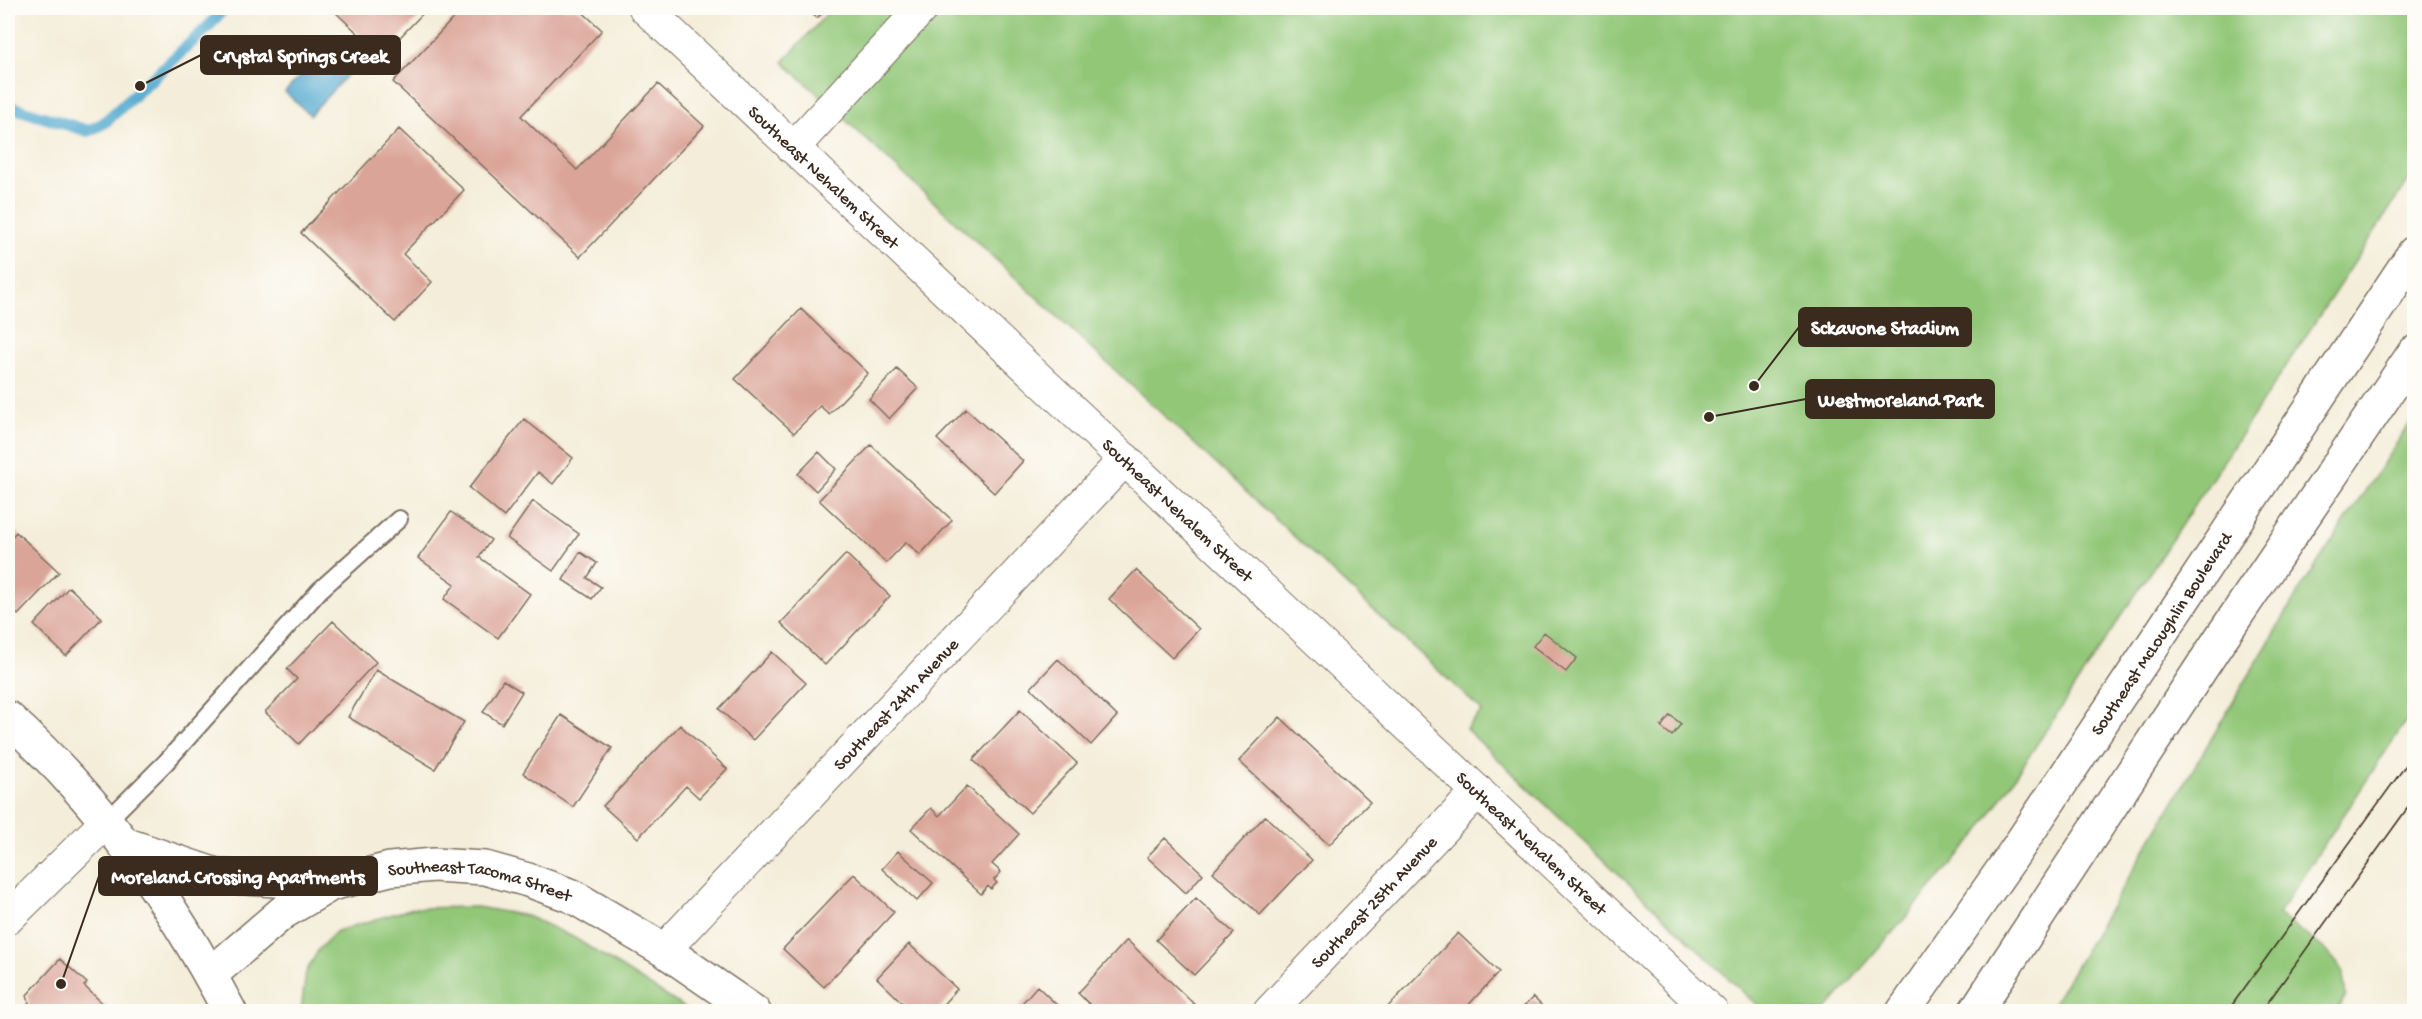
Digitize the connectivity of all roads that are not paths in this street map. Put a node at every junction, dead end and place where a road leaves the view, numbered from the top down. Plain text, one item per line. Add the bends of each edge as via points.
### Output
1 (645, 8) edge
2 (922, 8) edge
3 (793, 148) junction
4 (2415, 253) edge
5 (2415, 353) edge
6 (1125, 459) junction
7 (399, 519) dead end
8 (8, 718) edge
9 (1478, 791) junction
10 (117, 832) junction
11 (332, 884) junction
12 (8, 918) edge
13 (664, 950) junction
14 (210, 975) junction
15 (230, 1011) edge
16 (754, 1011) edge
17 (1269, 1011) edge
18 (1712, 1011) edge
19 (1903, 1011) edge
20 (1975, 1011) edge

1 - 3 street, Southeast Nehalem Street
2 - 3 street
3 - 6 street, Southeast Nehalem Street
4 - 19 main road, Southeast McLoughlin Boulevard via 2015,852
5 - 20 main road
6 - 9 street, Southeast Nehalem Street
6 - 13 street, Southeast 24th Avenue
7 - 10 lane via 320,590 165,762
8 - 10 main road via 65,772
9 - 17 street, Southeast 25th Avenue
9 - 18 street, Southeast Nehalem Street
10 - 11 main road via 219,876
10 - 12 street
10 - 14 main road via 160,892
11 - 13 main road, Southeast Tacoma Street via 390,869 434,865 484,868 572,896
11 - 14 main road, Southeast Tacoma Street via 282,912
13 - 16 main road, Southeast Tacoma Street
14 - 15 main road

